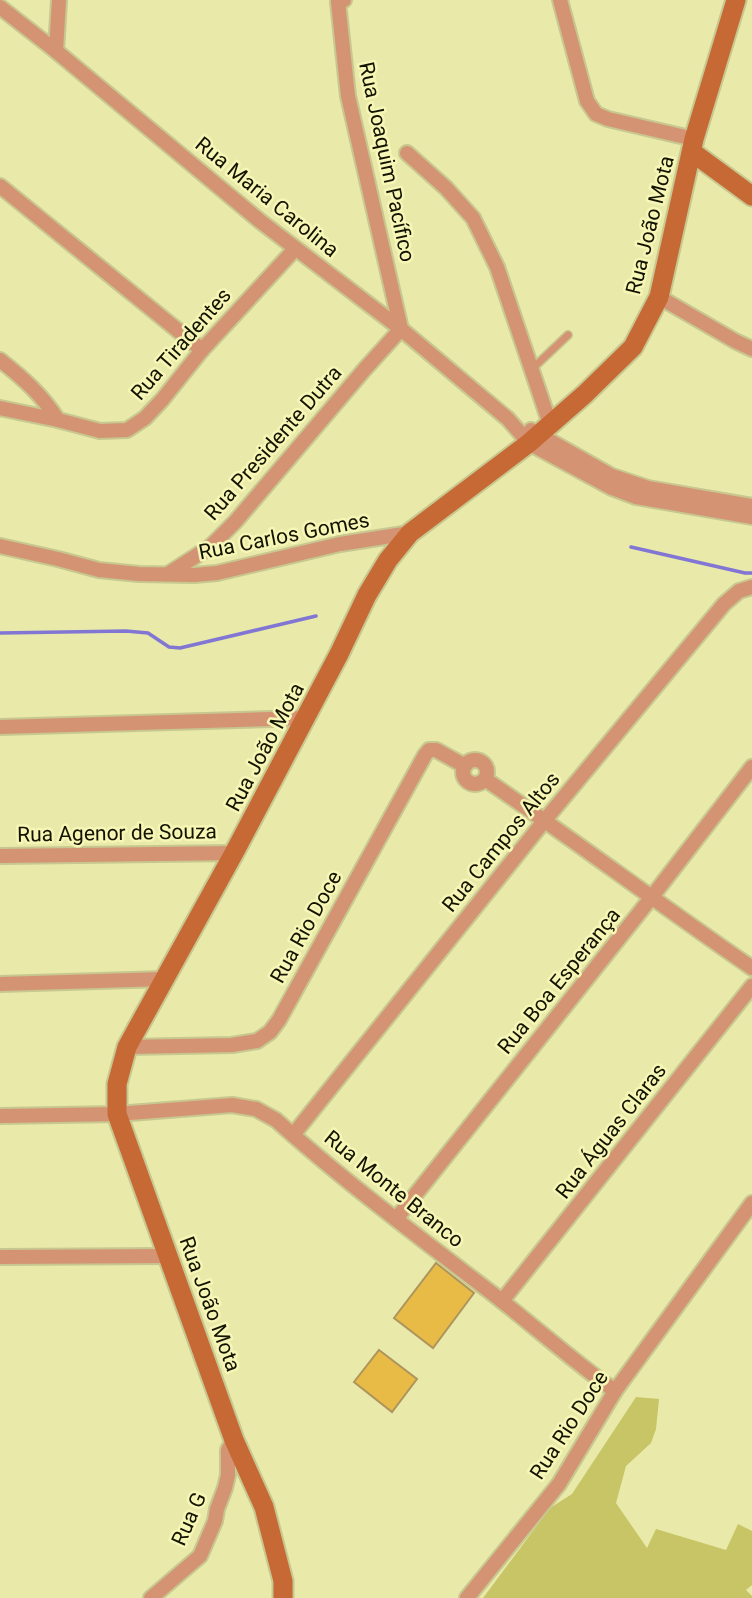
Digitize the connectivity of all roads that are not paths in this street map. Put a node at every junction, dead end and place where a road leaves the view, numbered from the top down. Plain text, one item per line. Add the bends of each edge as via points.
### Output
1 (59, 0) edge
2 (560, 0) edge
3 (736, 0) edge
4 (340, 1) edge
5 (0, 7) edge
6 (56, 51) junction
7 (693, 146) junction
8 (407, 153) dead end
9 (0, 186) edge
10 (752, 196) edge
11 (295, 248) junction
12 (659, 297) junction
13 (401, 329) junction
14 (568, 335) dead end
15 (752, 349) edge
16 (202, 350) junction
17 (0, 360) edge
18 (531, 370) junction
19 (0, 408) edge
20 (58, 420) junction
21 (539, 434) junction
22 (752, 506) edge
23 (752, 517) edge
24 (410, 533) junction
25 (0, 546) edge
26 (168, 574) junction
27 (752, 587) edge
28 (305, 718) junction
29 (0, 727) edge
30 (752, 767) edge
31 (545, 820) junction
32 (234, 853) junction
33 (0, 856) edge
34 (651, 898) junction
35 (752, 968) edge
36 (164, 979) junction
37 (0, 984) edge
38 (752, 986) edge
39 (127, 1047) junction
40 (117, 1114) junction
41 (0, 1116) edge
42 (293, 1135) junction
43 (752, 1203) edge
44 (396, 1219) junction
45 (167, 1256) junction
46 (0, 1257) edge
47 (502, 1301) junction
48 (615, 1391) junction
49 (234, 1440) junction
50 (151, 1598) edge
51 (283, 1598) edge
52 (467, 1598) edge

1 - 6 street
2 - 7 street via 587,100 596,114
3 - 7 main road, Rua João Mota
4 - 13 street, Rua Joaquim Pacífico via 348,96
5 - 6 street, Rua Maria Carolina
6 - 11 street, Rua Maria Carolina
7 - 10 main road
7 - 12 main road, Rua João Mota
8 - 18 street via 472,218 497,267
9 - 16 street
11 - 13 street, Rua Maria Carolina
11 - 16 street, Rua Tiradentes
12 - 15 street
12 - 21 main road, Rua João Mota via 633,346
13 - 21 street, Rua Maria Carolina via 508,419
13 - 26 street, Rua Presidente Dutra via 235,522 210,547
14 - 18 lane
16 - 20 street, Rua Tiradentes via 162,400 127,430 100,431
17 - 20 street via 29,383
18 - 21 street
19 - 20 street, Rua Tiradentes
21 - 22 street via 612,476 648,488
21 - 23 street via 612,488 636,497
21 - 24 main road, Rua João Mota
24 - 26 street, Rua Carlos Gomes via 217,573
24 - 28 main road, Rua João Mota via 376,578
25 - 26 street, Rua Carlos Gomes via 99,570
27 - 31 street, Rua Campos Altos via 724,604
28 - 29 street
28 - 32 main road, Rua João Mota
30 - 34 street, Rua Boa Esperança
31 - 34 street
31 - 39 street, Rua Rio Doce via 485,779 478,784 469,782 465,766 429,750 270,1032 257,1041 232,1045
31 - 42 street, Rua Campos Altos
32 - 33 street, Rua Agenor de Souza
32 - 36 main road, Rua João Mota
34 - 35 street
34 - 44 street, Rua Boa Esperança
36 - 37 street
36 - 39 main road, Rua João Mota
38 - 47 street, Rua Águas Claras
39 - 40 main road, Rua João Mota via 117,1084
40 - 41 street, Rua Monte Branco
40 - 42 street, Rua Monte Branco via 232,1105 256,1110
40 - 45 main road, Rua João Mota
42 - 44 street, Rua Monte Branco
43 - 48 street, Rua Rio Doce
44 - 47 street, Rua Monte Branco
45 - 46 street
45 - 49 main road, Rua João Mota
47 - 48 street, Rua Monte Branco
48 - 52 street, Rua Rio Doce via 559,1484
49 - 50 street, Rua G via 228,1450 225,1488 200,1556
49 - 51 main road, Rua João Mota via 264,1507

